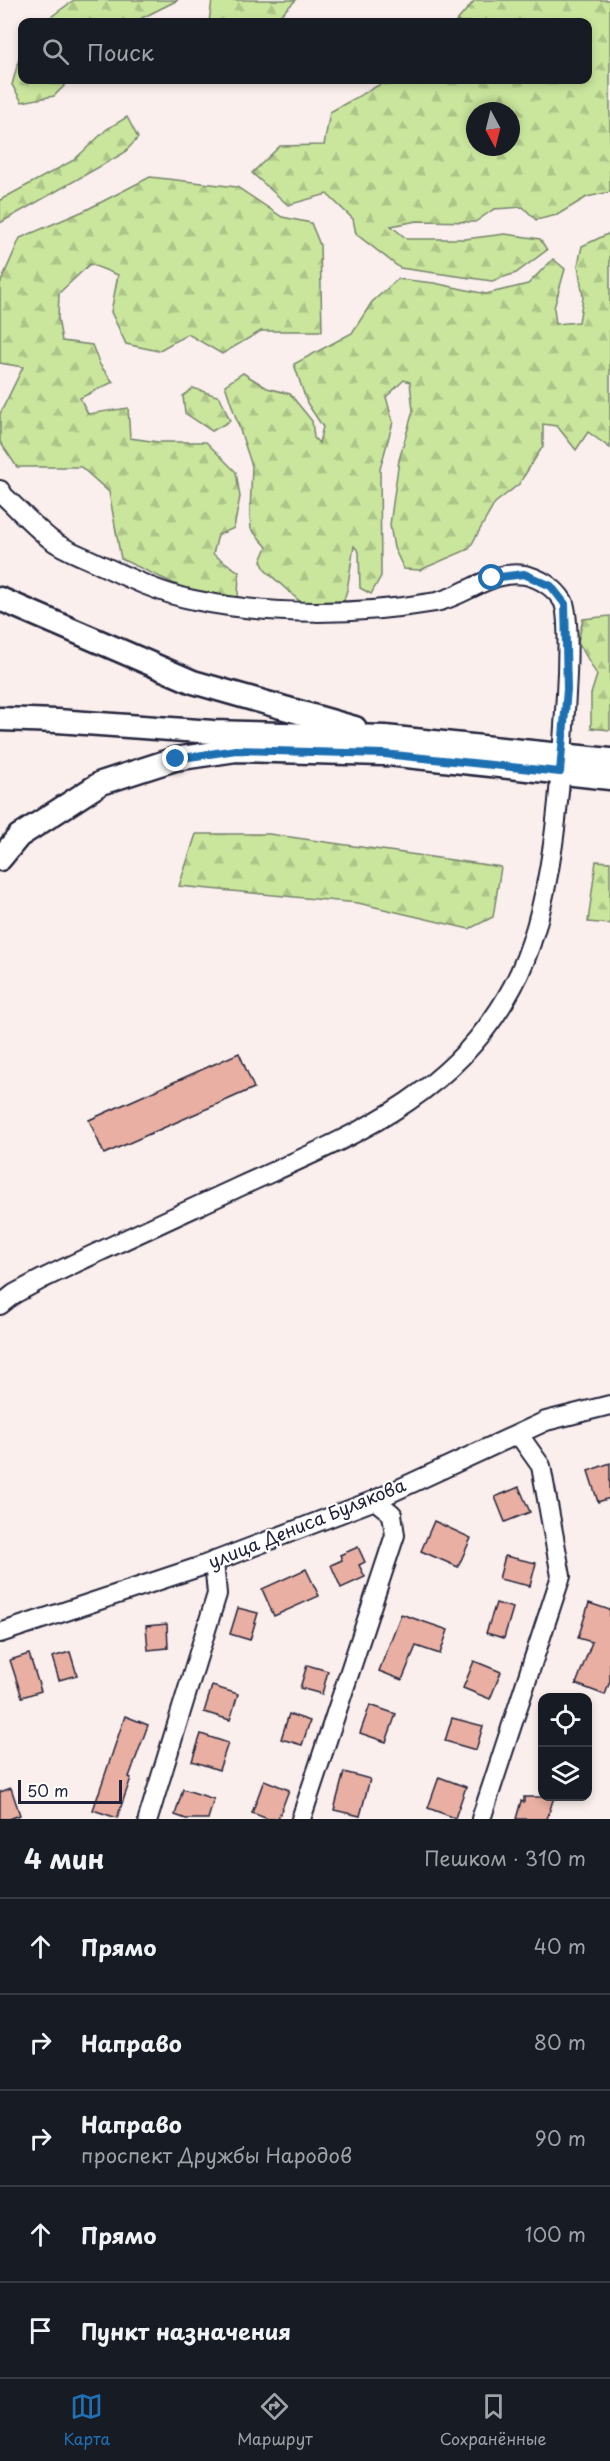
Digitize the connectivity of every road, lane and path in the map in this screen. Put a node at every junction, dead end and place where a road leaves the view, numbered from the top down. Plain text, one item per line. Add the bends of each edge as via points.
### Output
1 (0, 490) edge
2 (0, 600) edge
3 (0, 719) edge
4 (385, 745) junction
5 (610, 760) edge
6 (561, 763) junction
7 (610, 778) edge
8 (0, 859) edge
9 (0, 1305) edge
10 (610, 1406) edge
11 (519, 1435) junction
12 (375, 1500) junction
13 (214, 1561) junction
14 (0, 1633) edge
15 (148, 1819) edge
16 (301, 1819) edge
17 (481, 1819) edge

1 - 6 street via 53,541 127,578 192,600 299,612 356,612 441,601 492,578 524,574 551,586 565,604 567,689
2 - 4 main road via 193,682
3 - 4 main road
4 - 6 main road
4 - 8 main road via 236,750 176,759 101,783 19,836
5 - 6 main road
6 - 7 main road
6 - 9 street via 543,893 515,983 480,1038 433,1086 345,1139 101,1250
10 - 11 street, улица Дениса Булякова via 546,1421
11 - 12 street, улица Дениса Булякова
11 - 17 street via 541,1466 561,1576
12 - 13 street, улица Дениса Булякова
12 - 16 street via 392,1514 395,1535
13 - 14 street, улица Дениса Булякова
13 - 15 street via 217,1594

